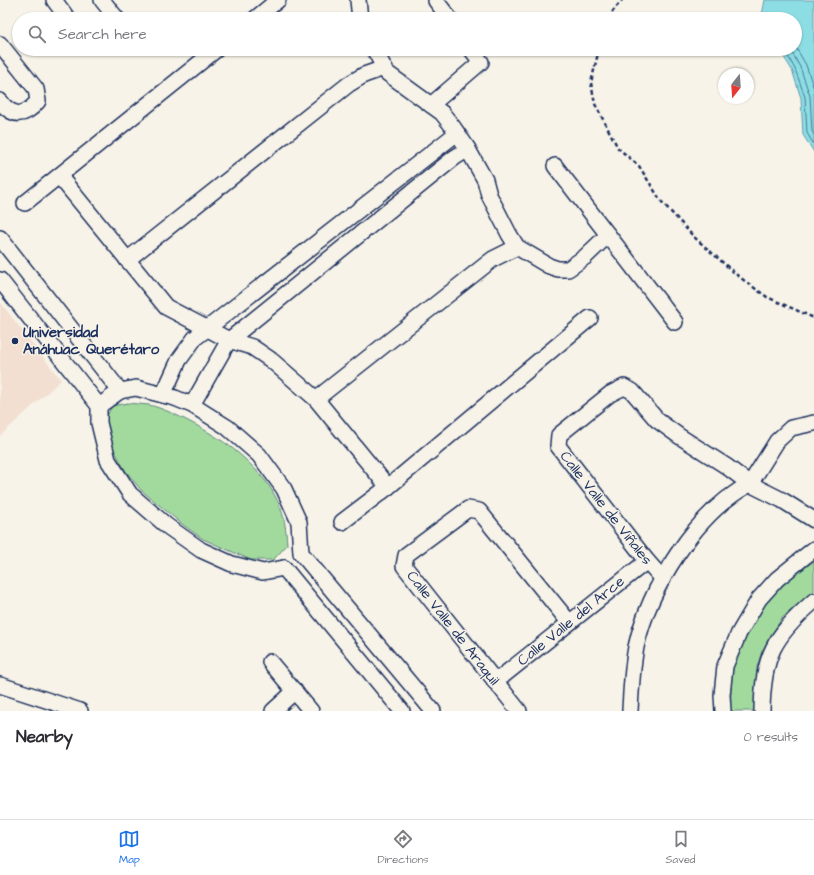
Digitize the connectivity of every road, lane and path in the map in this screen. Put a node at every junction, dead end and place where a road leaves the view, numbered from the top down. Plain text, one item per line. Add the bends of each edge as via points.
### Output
1 (54, 0) edge
2 (102, 0) edge
3 (278, 0) edge
4 (358, 0) edge
5 (436, 0) edge
6 (622, 0) edge
7 (63, 12) edge
8 (111, 12) edge
9 (263, 12) edge
10 (359, 12) edge
11 (445, 12) edge
12 (612, 12) edge
13 (0, 44) edge
14 (208, 56) edge
15 (378, 56) edge
16 (477, 56) edge
17 (597, 56) edge
18 (384, 68) junction
19 (0, 101) edge
20 (431, 105) junction
21 (457, 133) junction
22 (468, 149) junction
23 (555, 166) dead end
24 (60, 176) junction
25 (25, 204) dead end
26 (608, 235) junction
27 (0, 238) edge
28 (517, 247) junction
29 (127, 260) junction
30 (0, 280) edge
31 (590, 318) dead end
32 (814, 318) edge
33 (675, 322) dead end
34 (208, 328) junction
35 (229, 340) junction
36 (120, 391) junction
37 (163, 395) junction
38 (316, 399) junction
39 (192, 405) junction
40 (99, 406) junction
41 (814, 423) edge
42 (750, 484) junction
43 (388, 486) junction
44 (814, 520) edge
45 (342, 522) dead end
46 (814, 549) edge
47 (301, 553) junction
48 (647, 561) junction
49 (284, 568) junction
50 (663, 579) junction
51 (814, 601) edge
52 (569, 622) junction
53 (270, 662) dead end
54 (495, 682) junction
55 (0, 685) edge
56 (295, 691) junction
57 (81, 710) edge
58 (273, 711) edge
59 (311, 711) edge
60 (402, 711) edge
61 (433, 711) edge
62 (519, 711) edge
63 (630, 711) edge
64 (723, 711) edge
65 (762, 711) edge

1 - 7 street
2 - 8 street
3 - 9 street
4 - 10 street
5 - 11 street
6 - 12 path
13 - 19 street via 36,89 38,101 31,110 22,114 10,112
14 - 24 street
15 - 18 street
16 - 20 street via 481,62
17 - 32 path via 591,83 596,104 618,148 639,166 661,201 694,238 738,276 767,297
18 - 20 street via 387,73
18 - 29 street via 349,84
20 - 21 street via 442,113
21 - 22 street
21 - 34 street
22 - 28 street
22 - 35 street
23 - 26 street
24 - 25 street
24 - 29 street
26 - 28 street via 568,269 549,266
26 - 33 street
27 - 36 street
28 - 38 street via 493,259
29 - 34 street via 166,307
30 - 40 street
31 - 43 street
34 - 35 street
34 - 37 street via 194,338 179,360
35 - 38 street via 252,347
35 - 39 street
36 - 37 street via 136,388
36 - 40 street
37 - 39 street
38 - 43 street
39 - 47 street via 227,427 260,455 284,489 299,522
40 - 49 street via 99,423 108,460 130,494 167,526 201,550 232,564 263,572
41 - 42 street via 791,428 777,441
42 - 44 street
42 - 48 street, Calle Valle de Viñales via 656,420 632,391 624,387 610,394 559,436 558,446
42 - 50 street via 737,491 713,511 690,536
43 - 45 street
46 - 64 street via 778,579 759,599 739,633 725,666
47 - 49 street
47 - 61 street
48 - 50 street, Calle Valle de Viñales
48 - 52 street, Calle Valle del Arce
49 - 60 street
50 - 63 street via 636,646 631,674
51 - 65 street via 775,642 764,673
52 - 54 street, Calle Valle del Arce
52 - 54 street, Calle Valle de Araquil via 479,511 468,509 406,555 404,566
53 - 56 street
54 - 62 street, Calle Valle de Araquil
55 - 57 street
56 - 58 street
56 - 59 street

